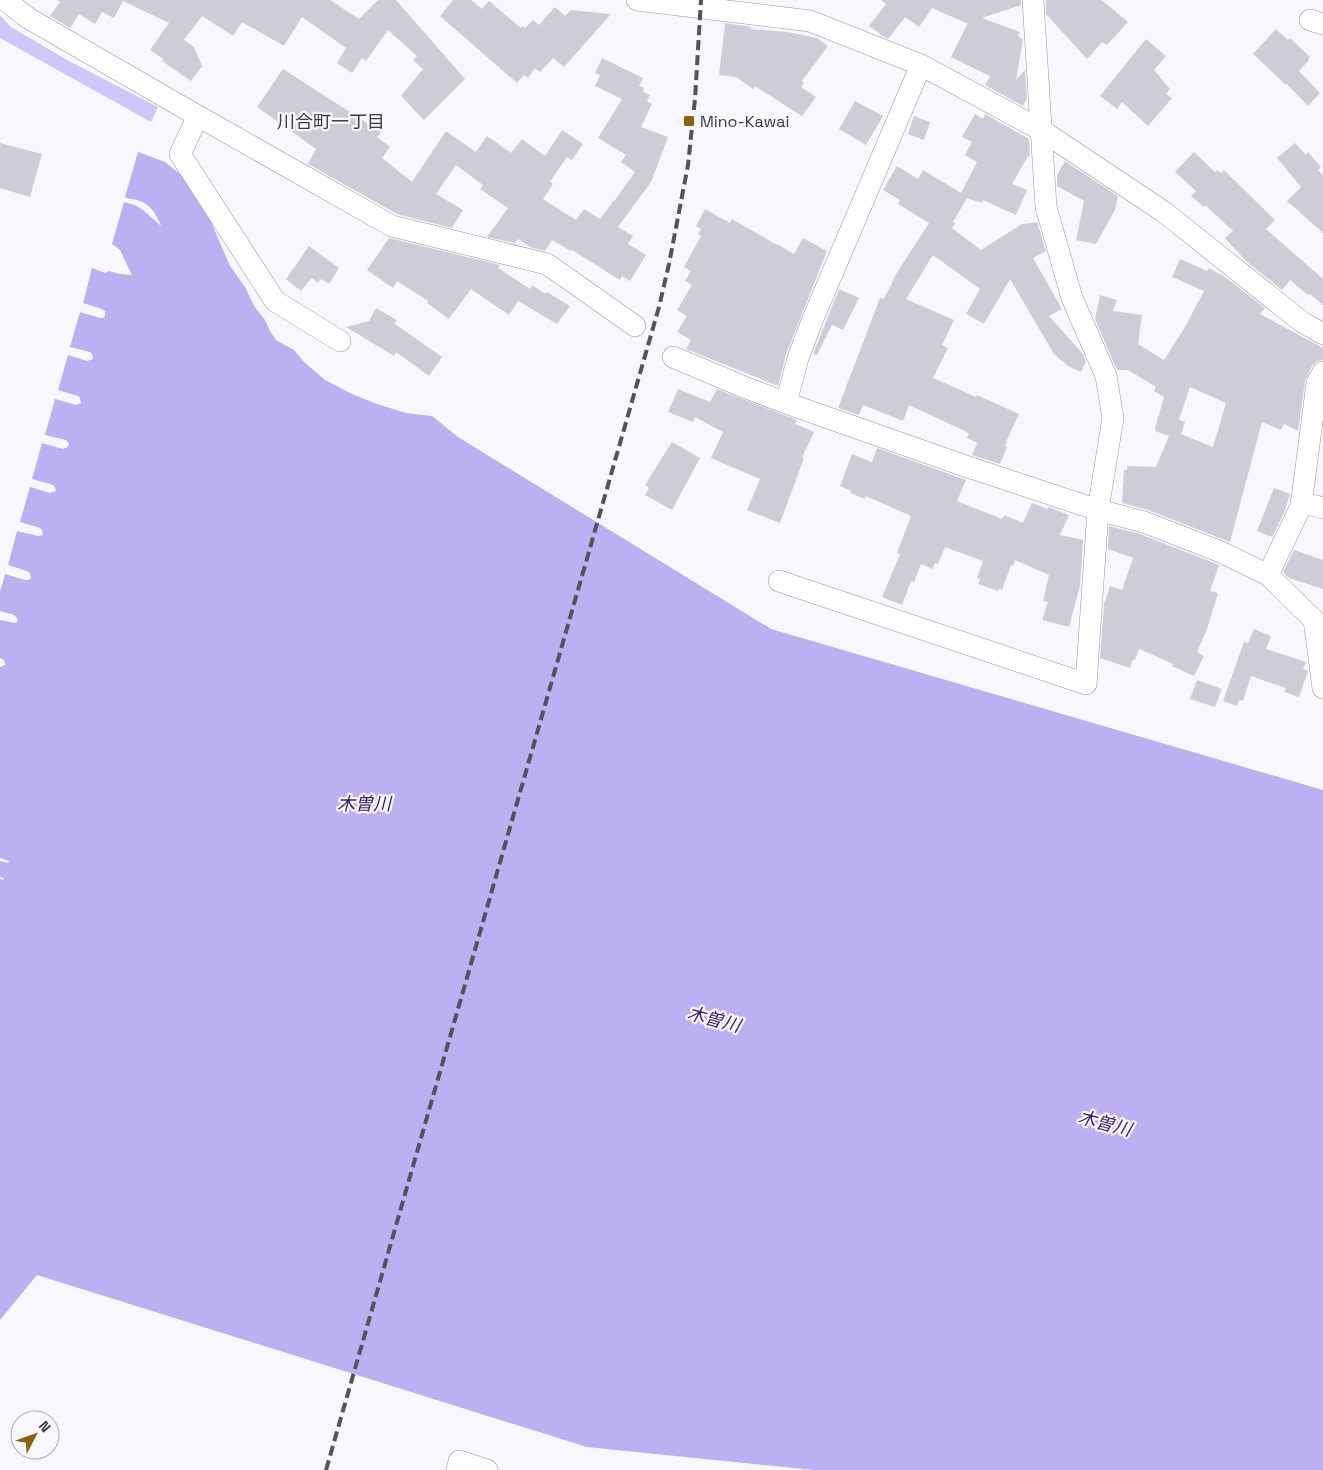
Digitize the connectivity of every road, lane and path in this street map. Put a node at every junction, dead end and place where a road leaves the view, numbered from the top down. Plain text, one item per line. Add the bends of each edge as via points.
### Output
1 (5, 0) edge
2 (638, 0) edge
3 (1033, 0) edge
4 (679, 2) edge
5 (921, 65) junction
6 (198, 116) junction
7 (1041, 130) junction
8 (635, 326) dead end
9 (1323, 334) edge
10 (340, 341) dead end
11 (673, 357) dead end
12 (1323, 372) edge
13 (786, 403) junction
14 (1301, 502) junction
15 (1323, 508) edge
16 (1098, 510) junction
17 (1268, 575) junction
18 (780, 581) dead end
19 (1323, 688) edge
20 (456, 1470) edge
21 (487, 1470) edge

1 - 6 street via 28,18
2 - 4 street
3 - 7 street
4 - 5 street via 810,21
5 - 7 street
5 - 13 street via 812,321
6 - 8 street via 392,226 547,264
6 - 10 street via 180,154 275,301
7 - 9 street via 1164,212 1302,322
7 - 16 street via 1046,207 1072,298 1106,376 1113,418
11 - 13 street
12 - 14 street via 1317,383
13 - 16 street
14 - 15 street
14 - 17 street
16 - 17 street via 1144,522 1221,552
16 - 18 street via 1086,684
17 - 19 street via 1314,620
20 - 21 street via 459,1461

